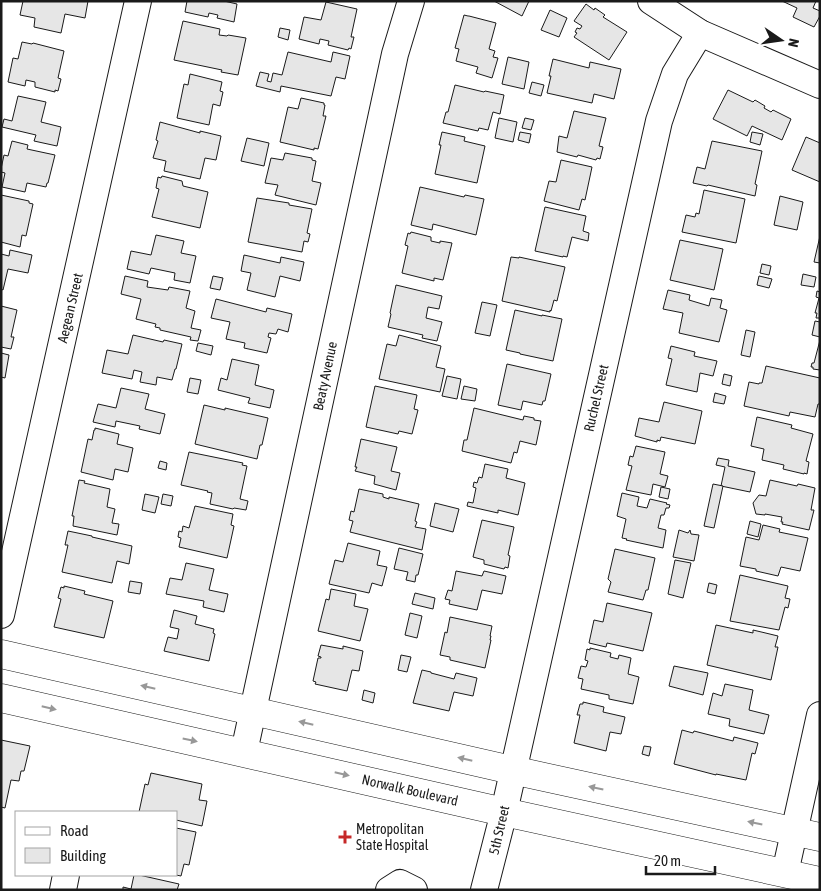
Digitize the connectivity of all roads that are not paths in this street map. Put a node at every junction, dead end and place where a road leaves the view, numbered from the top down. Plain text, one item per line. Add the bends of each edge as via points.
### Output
1 (138, 1) edge
2 (411, 1) edge
3 (651, 1) edge
4 (700, 33) junction
5 (820, 85) edge
6 (1, 615) edge
7 (1, 654) edge
8 (1, 698) edge
9 (253, 711) junction
10 (820, 715) edge
11 (244, 752) junction
12 (512, 770) junction
13 (504, 812) junction
14 (807, 834) edge
15 (785, 873) junction
16 (66, 876) edge
17 (820, 881) edge
18 (63, 890) edge
19 (389, 890) edge
20 (414, 890) edge
21 (484, 890) edge

1 - 6 street, Aegean Street
2 - 9 street, Beaty Avenue via 395,54
3 - 4 street
4 - 5 street
4 - 12 street, Ruchel Street via 675,74 659,121
9 -> 7 main road
8 -> 11 main road, Norwalk Boulevard
9 - 11 street, Beaty Avenue
12 -> 9 main road
10 - 14 street
11 -> 13 main road, Norwalk Boulevard
12 - 13 street, 5th Street
14 -> 12 main road
13 - 15 main road, Norwalk Boulevard
13 - 21 street, 5th Street
14 - 15 street
15 - 17 main road, Norwalk Boulevard
16 - 18 street
19 - 20 street via 400,883

